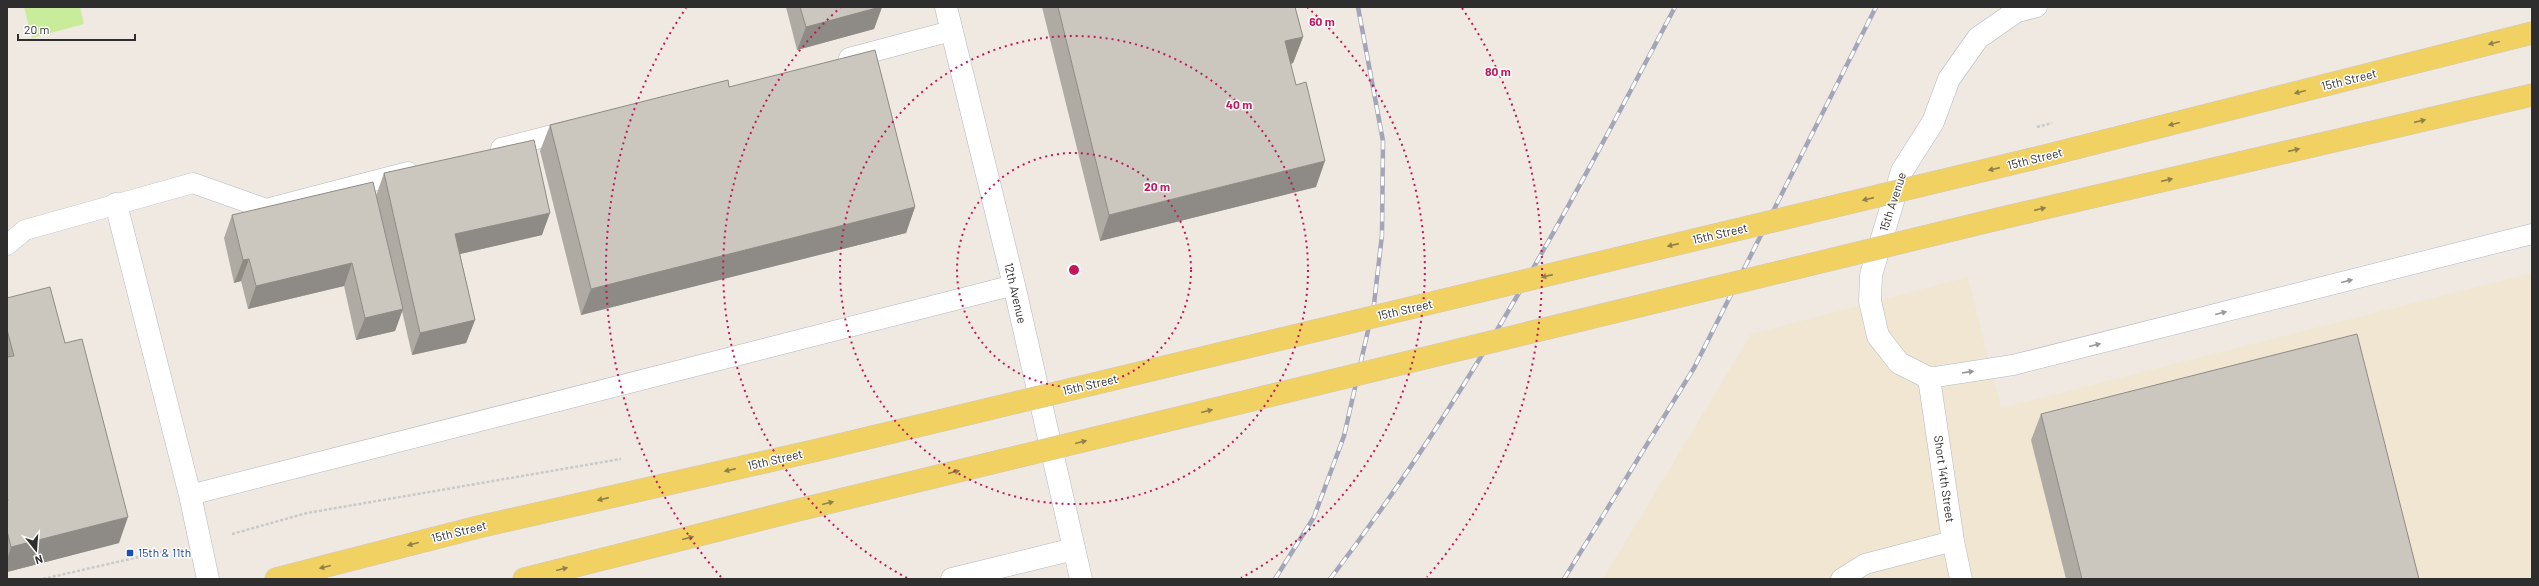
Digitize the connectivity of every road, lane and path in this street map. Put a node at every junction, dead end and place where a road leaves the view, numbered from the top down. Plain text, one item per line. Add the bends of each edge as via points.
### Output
1 (946, 7) edge
2 (2037, 7) edge
3 (2014, 10) edge
4 (951, 31) junction
5 (2532, 34) edge
6 (828, 63) edge
7 (2532, 95) edge
8 (590, 125) edge
9 (482, 153) edge
10 (428, 167) edge
11 (116, 204) junction
12 (2532, 234) edge
13 (7, 245) edge
14 (1014, 285) junction
15 (1929, 378) junction
16 (624, 459) dead end
17 (190, 495) junction
18 (1953, 541) junction
19 (200, 543) junction
20 (1074, 549) junction
21 (283, 578) edge
22 (42, 579) edge
23 (208, 579) edge
24 (524, 579) edge
25 (952, 579) edge
26 (1081, 579) edge
27 (1841, 579) edge
28 (1961, 579) edge

1 - 4 street, 12th Avenue
2 - 3 lane
3 - 15 street, 15th Avenue via 1978,38 1949,79 1933,122 1902,171 1871,275 1870,301 1878,336 1899,363
4 - 6 lane
4 - 14 street, 12th Avenue
5 -> 21 main road, 15th Street, bridge via 2032,159 822,449 478,527
24 -> 7 main road, bridge via 2002,218
8 - 9 lane
10 - 11 lane via 266,209 193,183
11 - 13 lane via 25,230
11 - 17 street
15 -> 12 lane via 2013,365
14 - 17 lane
14 - 20 street, 12th Avenue
15 - 18 street, Short 14th Street
16 - 19 path via 306,513
17 - 19 street
18 - 27 lane via 1865,564
18 - 28 street, Short 14th Street
19 - 22 path
19 - 23 street
20 - 25 street
20 - 26 street, 12th Avenue

